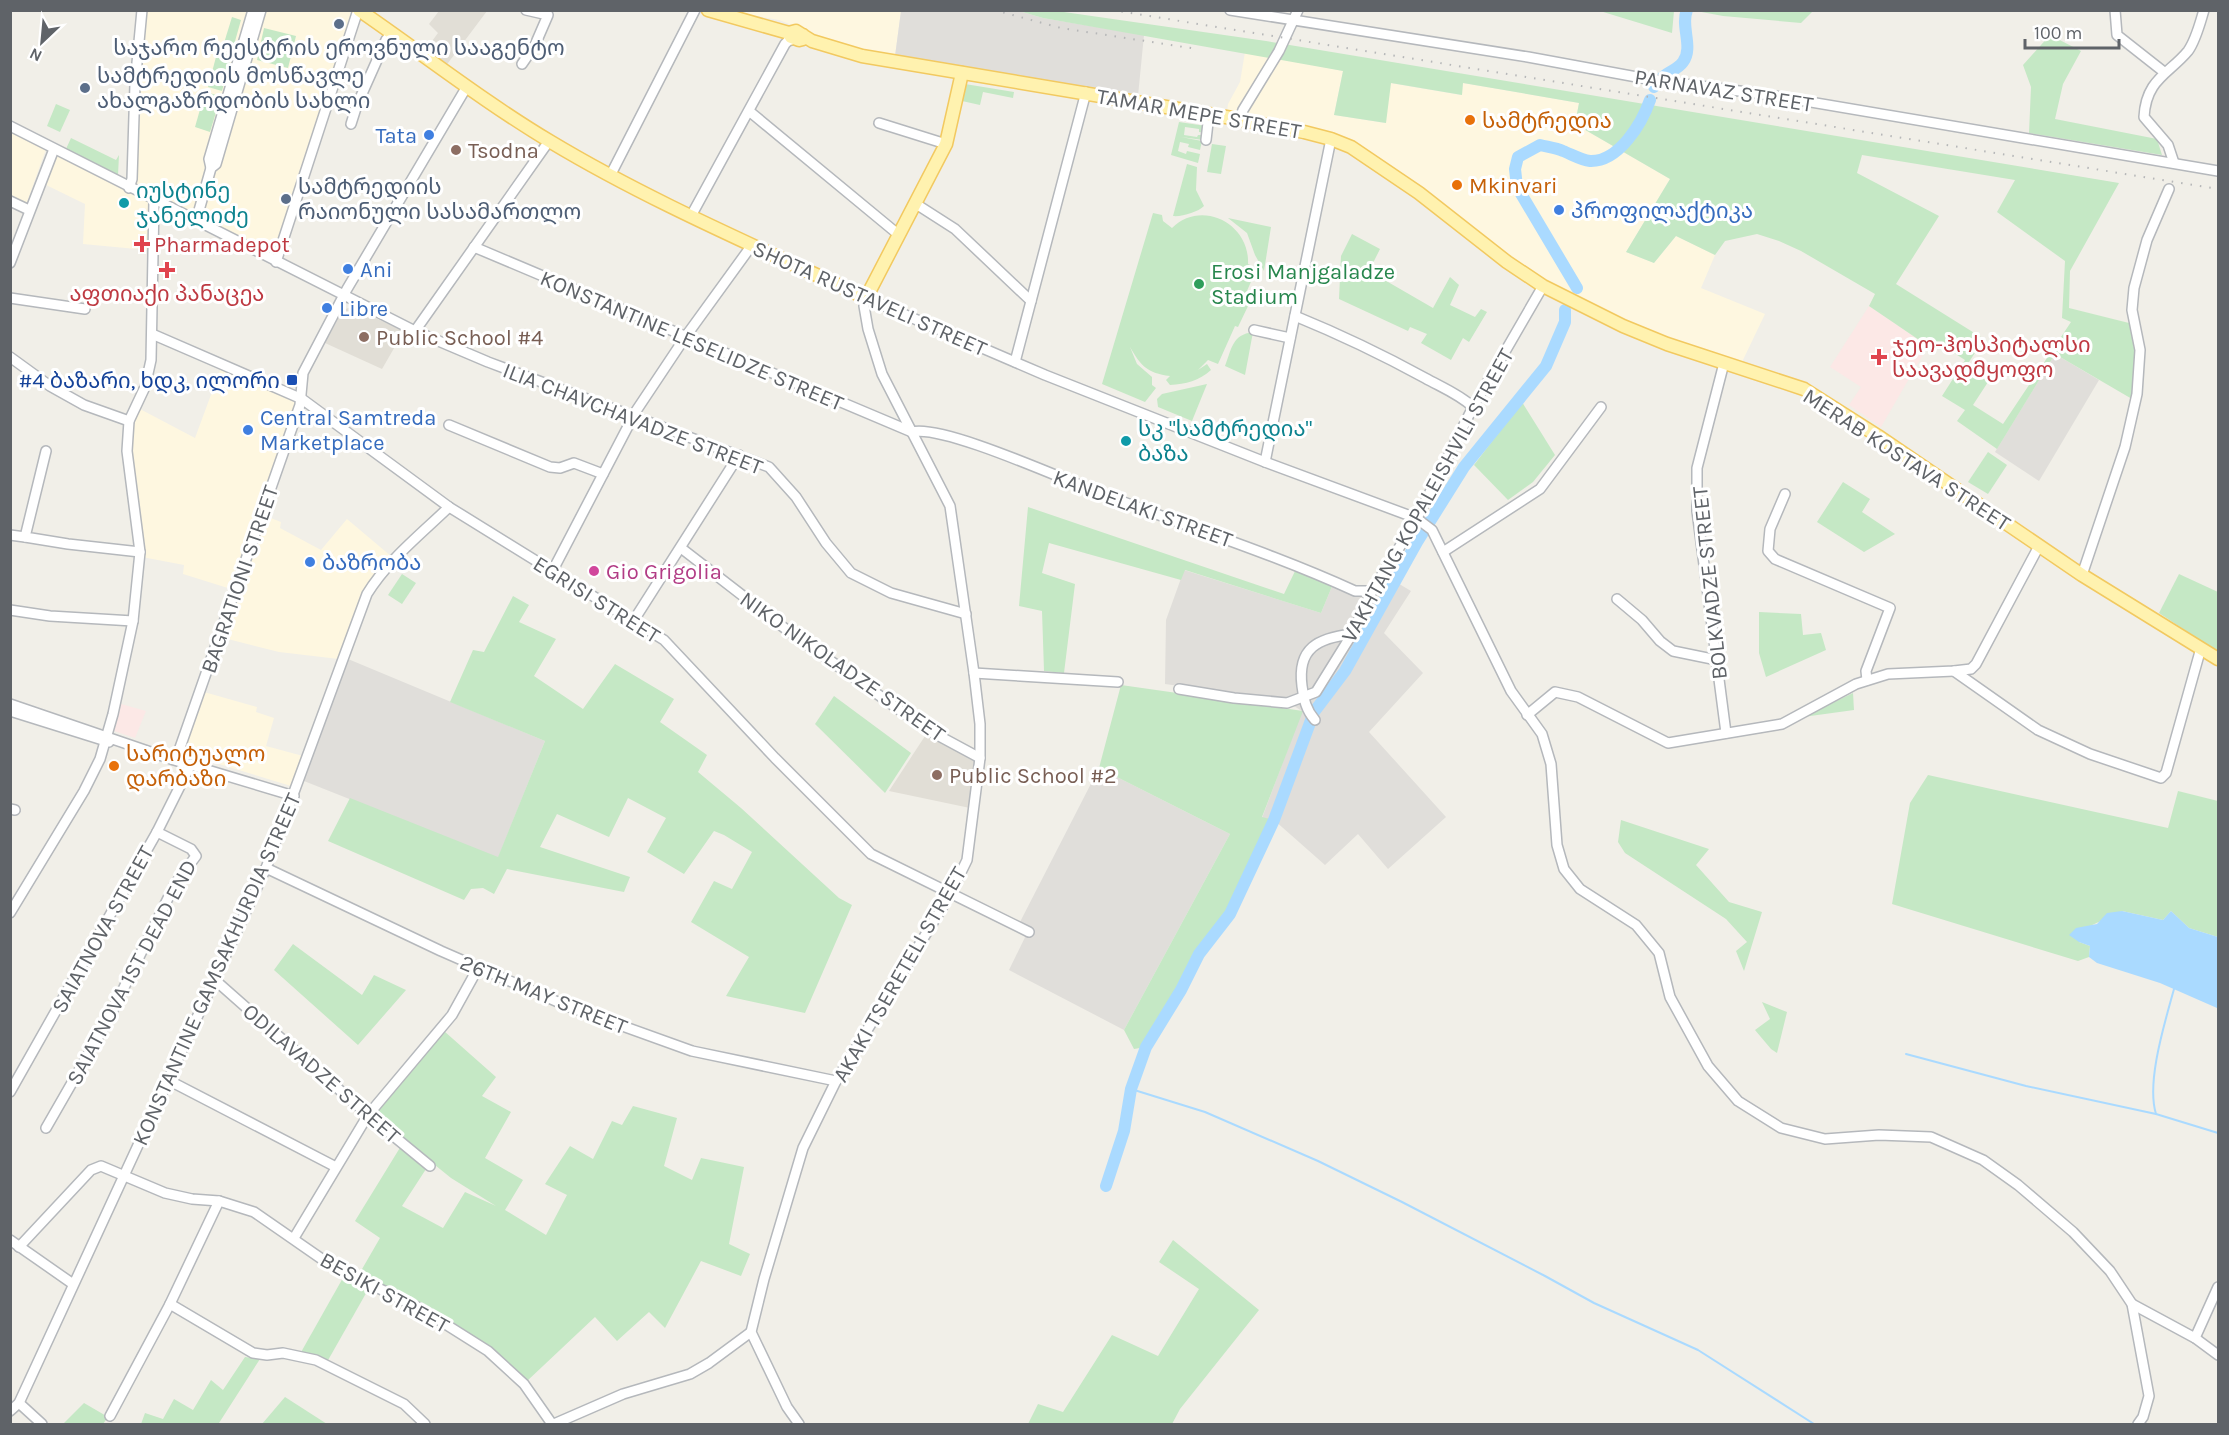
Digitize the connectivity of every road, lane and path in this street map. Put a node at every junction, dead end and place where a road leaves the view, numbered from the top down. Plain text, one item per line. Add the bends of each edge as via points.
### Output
1 (142, 10) edge
2 (253, 10) edge
3 (261, 10) edge
4 (358, 10) edge
5 (526, 10) edge
6 (695, 10) edge
7 (708, 10) edge
8 (1230, 10) edge
9 (1298, 10) edge
10 (2115, 10) edge
11 (2204, 10) edge
12 (1293, 20) junction
13 (392, 33) junction
14 (800, 38) junction
15 (522, 64) dead end
16 (2164, 72) junction
17 (962, 73) junction
18 (466, 87) junction
19 (1086, 92) junction
20 (749, 111) junction
21 (1209, 114) junction
22 (1240, 119) junction
23 (879, 123) dead end
24 (351, 124) dead end
25 (10, 126) edge
26 (1331, 139) junction
27 (1206, 140) dead end
28 (549, 141) junction
29 (946, 144) junction
30 (54, 149) junction
31 (2174, 163) junction
32 (211, 168) junction
33 (2218, 171) edge
34 (610, 176) junction
35 (129, 188) junction
36 (2169, 189) dead end
37 (154, 200) junction
38 (10, 201) edge
39 (916, 204) junction
40 (29, 210) junction
41 (690, 216) junction
42 (196, 221) junction
43 (899, 235) junction
44 (752, 245) junction
45 (474, 247) junction
46 (276, 262) junction
47 (10, 263) edge
48 (1543, 286) junction
49 (344, 296) junction
50 (10, 298) edge
51 (866, 298) junction
52 (1031, 301) junction
53 (85, 309) dead end
54 (1295, 316) junction
55 (1254, 330) dead end
56 (415, 331) junction
57 (152, 334) junction
58 (686, 336) junction
59 (1290, 338) junction
60 (10, 357) edge
61 (1015, 362) junction
62 (1724, 363) junction
63 (302, 399) junction
64 (1473, 406) junction
65 (1601, 407) dead end
66 (634, 416) junction
67 (129, 421) junction
68 (449, 425) dead end
69 (912, 432) junction
70 (46, 451) dead end
71 (739, 455) junction
72 (1265, 462) junction
73 (603, 474) junction
74 (1785, 494) dead end
75 (449, 507) junction
76 (1416, 518) junction
77 (10, 535) edge
78 (25, 537) junction
79 (2039, 546) junction
80 (681, 548) junction
81 (140, 552) junction
82 (1443, 552) junction
83 (553, 570) junction
84 (2082, 575) junction
85 (1372, 591) junction
86 (1617, 599) dead end
87 (10, 610) edge
88 (966, 615) junction
89 (634, 620) junction
90 (133, 621) junction
91 (1352, 634) junction
92 (2201, 648) junction
93 (2218, 659) edge
94 (1717, 660) junction
95 (1954, 671) junction
96 (974, 673) junction
97 (1867, 680) junction
98 (1118, 682) dead end
99 (1179, 689) dead end
100 (1304, 698) junction
101 (10, 704) edge
102 (10, 711) edge
103 (1527, 715) junction
104 (1313, 717) dead end
105 (1726, 733) junction
106 (106, 739) junction
107 (980, 758) junction
108 (176, 759) junction
109 (191, 765) junction
110 (294, 796) junction
111 (157, 832) junction
112 (266, 868) junction
113 (951, 893) junction
114 (10, 913) edge
115 (1029, 933) dead end
116 (478, 968) junction
117 (214, 980) junction
118 (168, 1080) junction
119 (836, 1081) junction
120 (10, 1092) edge
121 (368, 1114) junction
122 (46, 1128) dead end
123 (430, 1166) dead end
124 (336, 1167) junction
125 (125, 1176) junction
126 (219, 1201) junction
127 (294, 1238) junction
128 (10, 1240) edge
129 (19, 1246) junction
130 (73, 1284) junction
131 (2218, 1287) edge
132 (170, 1304) junction
133 (2133, 1304) junction
134 (751, 1332) junction
135 (2195, 1338) junction
136 (2218, 1355) edge
137 (19, 1403) junction
138 (10, 1412) edge
139 (110, 1416) dead end
140 (42, 1425) edge
141 (425, 1425) edge
142 (553, 1425) edge
143 (799, 1425) edge
144 (2138, 1425) edge

1 - 35 street
2 - 32 street via 208,159
3 - 32 street
4 - 13 main road, SHOTA RUSTAVELI STREET
4 - 46 street
5 - 15 street via 548,15
6 - 34 street
7 - 14 main road, TAMAR MEPE STREET
8 - 12 street, PARNAVAZ STREET
9 - 12 street
10 - 16 street via 2117,35
11 - 16 street via 2189,50
12 - 22 street
12 - 31 street, PARNAVAZ STREET
13 - 18 main road, SHOTA RUSTAVELI STREET
13 - 24 street
14 - 17 main road, TAMAR MEPE STREET via 862,56
14 - 20 street via 788,41
16 - 31 street via 2150,93 2144,117 2168,146
17 - 19 main road, TAMAR MEPE STREET
17 - 29 main road
18 - 28 main road, SHOTA RUSTAVELI STREET
18 - 49 street, BAGRATIONI STREET
19 - 21 main road, TAMAR MEPE STREET
19 - 52 street
20 - 41 street
20 - 43 street
21 - 22 main road, TAMAR MEPE STREET
21 - 27 street
22 - 26 main road, TAMAR MEPE STREET
23 - 29 street
25 - 30 street, ILIA CHAVCHAVADZE STREET
26 - 48 main road, TAMAR MEPE STREET via 1363,153
26 - 54 street
28 - 34 main road, SHOTA RUSTAVELI STREET
28 - 45 street
29 - 39 main road
30 - 35 street, ILIA CHAVCHAVADZE STREET
30 - 40 street
31 - 33 street, PARNAVAZ STREET
32 - 42 street
34 - 41 main road, SHOTA RUSTAVELI STREET
35 - 37 street, ILIA CHAVCHAVADZE STREET
36 - 84 street via 2147,240 2134,288 2132,310 2140,350 2125,447
37 - 42 street, ILIA CHAVCHAVADZE STREET
37 - 57 street
38 - 40 street
39 - 43 main road
39 - 52 street via 955,229
40 - 47 street
41 - 44 main road, SHOTA RUSTAVELI STREET
42 - 46 street, ILIA CHAVCHAVADZE STREET
43 - 51 main road
44 - 51 main road, SHOTA RUSTAVELI STREET
44 - 58 street
45 - 56 street
45 - 58 street, KONSTANTINE LESELIDZE STREET
46 - 49 street, ILIA CHAVCHAVADZE STREET
48 - 62 main road, MERAB KOSTAVA STREET via 1627,328
48 - 64 street, VAKHTANG KOPALEISHVILI STREET
49 - 56 street, ILIA CHAVCHAVADZE STREET
49 - 63 street, BAGRATIONI STREET via 303,373
50 - 53 street
51 - 61 street, SHOTA RUSTAVELI STREET
51 - 69 street, AKAKI TSERETELI STREET via 868,329 882,374
52 - 61 street
54 - 59 street
54 - 64 street via 1334,332
55 - 59 street
56 - 66 street, ILIA CHAVCHAVADZE STREET
57 - 63 street, EGRISI STREET
57 - 67 street via 145,387
58 - 66 street
58 - 69 street, KONSTANTINE LESELIDZE STREET
59 - 72 street
60 - 67 street via 84,405
61 - 72 street, SHOTA RUSTAVELI STREET
62 - 79 main road, MERAB KOSTAVA STREET via 1804,389
62 - 94 street, BOLKVADZE STREET via 1697,468 1697,511
63 - 75 street, EGRISI STREET
63 - 108 street, BAGRATIONI STREET
64 - 76 street, VAKHTANG KOPALEISHVILI STREET
65 - 82 street via 1540,489
66 - 71 street, ILIA CHAVCHAVADZE STREET
66 - 73 street
67 - 81 street via 127,452
68 - 73 street via 550,467 574,463
69 - 85 street, KANDELAKI STREET via 920,430 967,442 1355,591
69 - 88 street, AKAKI TSERETELI STREET via 950,506
70 - 78 street
71 - 80 street
71 - 88 street, ILIA CHAVCHAVADZE STREET via 768,467 796,497 851,573 891,593
72 - 76 street, SHOTA RUSTAVELI STREET
73 - 83 street
74 - 97 street via 1770,529 1768,551 1775,559 1890,608 1866,671
75 - 83 street, EGRISI STREET
75 - 110 street, KONSTANTINE GAMSAKHURDIA STREET via 393,562 367,594
76 - 82 street, SHOTA RUSTAVELI STREET via 1429,528
76 - 85 street, VAKHTANG KOPALEISHVILI STREET
77 - 78 street
78 - 81 street
79 - 84 main road, MERAB KOSTAVA STREET
79 - 95 street via 1976,664 1971,669
80 - 89 street
80 - 107 street, NIKO NIKOLADZE STREET via 787,630 928,730
81 - 90 street
82 - 103 street via 1511,691
83 - 89 street, EGRISI STREET
84 - 92 main road, MERAB KOSTAVA STREET
85 - 91 street, VAKHTANG KOPALEISHVILI STREET
86 - 94 street via 1673,651
87 - 90 street
88 - 96 street, AKAKI TSERETELI STREET
89 - 113 street, EGRISI STREET via 663,640 871,854
90 - 106 street
91 - 100 street, VAKHTANG KOPALEISHVILI STREET via 1316,692
91 - 100 street via 1319,641 1306,654 1301,674
92 - 93 main road, MERAB KOSTAVA STREET
92 - 95 street via 2166,773 2161,778 2090,754 2038,730
94 - 105 street, BOLKVADZE STREET
95 - 97 street via 1888,674
96 - 98 street
96 - 107 street, AKAKI TSERETELI STREET
97 - 105 street via 1782,724
99 - 100 street via 1287,703
100 - 104 street
101 - 106 street
102 - 106 street
103 - 105 street via 1555,692 1578,697 1668,743
103 - 133 street via 1542,734 1551,764 1557,845 1564,869 1580,889 1636,925 1659,953 1670,997 1708,1066 1738,1101 1781,1128 1825,1139 1931,1137 1983,1160 2073,1232 2110,1271
106 - 108 street
106 - 114 street via 84,791
107 - 113 street, AKAKI TSERETELI STREET via 967,860
108 - 109 street
109 - 110 street
109 - 111 street, SAIATNOVA STREET
110 - 112 street, KONSTANTINE GAMSAKHURDIA STREET
111 - 120 street, SAIATNOVA STREET
111 - 122 street, SAIATNOVA 1ST DEAD END via 191,849 196,856 175,884 108,1020
112 - 116 street, 26TH MAY STREET
112 - 117 street, KONSTANTINE GAMSAKHURDIA STREET
113 - 115 street, EGRISI STREET
113 - 119 street, AKAKI TSERETELI STREET
116 - 119 street, 26TH MAY STREET via 567,1006 692,1051
116 - 121 street via 452,1015
117 - 118 street, KONSTANTINE GAMSAKHURDIA STREET
117 - 121 street, ODILAVADZE STREET
118 - 124 street
118 - 125 street, KONSTANTINE GAMSAKHURDIA STREET
119 - 134 street, AKAKI TSERETELI STREET via 803,1148
121 - 123 street, ODILAVADZE STREET
121 - 124 street
124 - 127 street
125 - 126 street, BESIKI STREET via 165,1193
125 - 129 street, BESIKI STREET via 101,1166 91,1170
125 - 130 street, KONSTANTINE GAMSAKHURDIA STREET
126 - 127 street, BESIKI STREET via 254,1212
126 - 132 street
127 - 142 street, BESIKI STREET via 329,1264 423,1310 488,1351 524,1384
128 - 129 street
129 - 130 street
130 - 137 street, KONSTANTINE GAMSAKHURDIA STREET
131 - 135 street
132 - 139 street
132 - 141 street via 253,1353 316,1359 404,1404
133 - 135 street
133 - 144 street via 2149,1396
134 - 142 street via 690,1374 623,1394
134 - 143 street
135 - 136 street
137 - 138 street, KONSTANTINE GAMSAKHURDIA STREET
137 - 140 street

